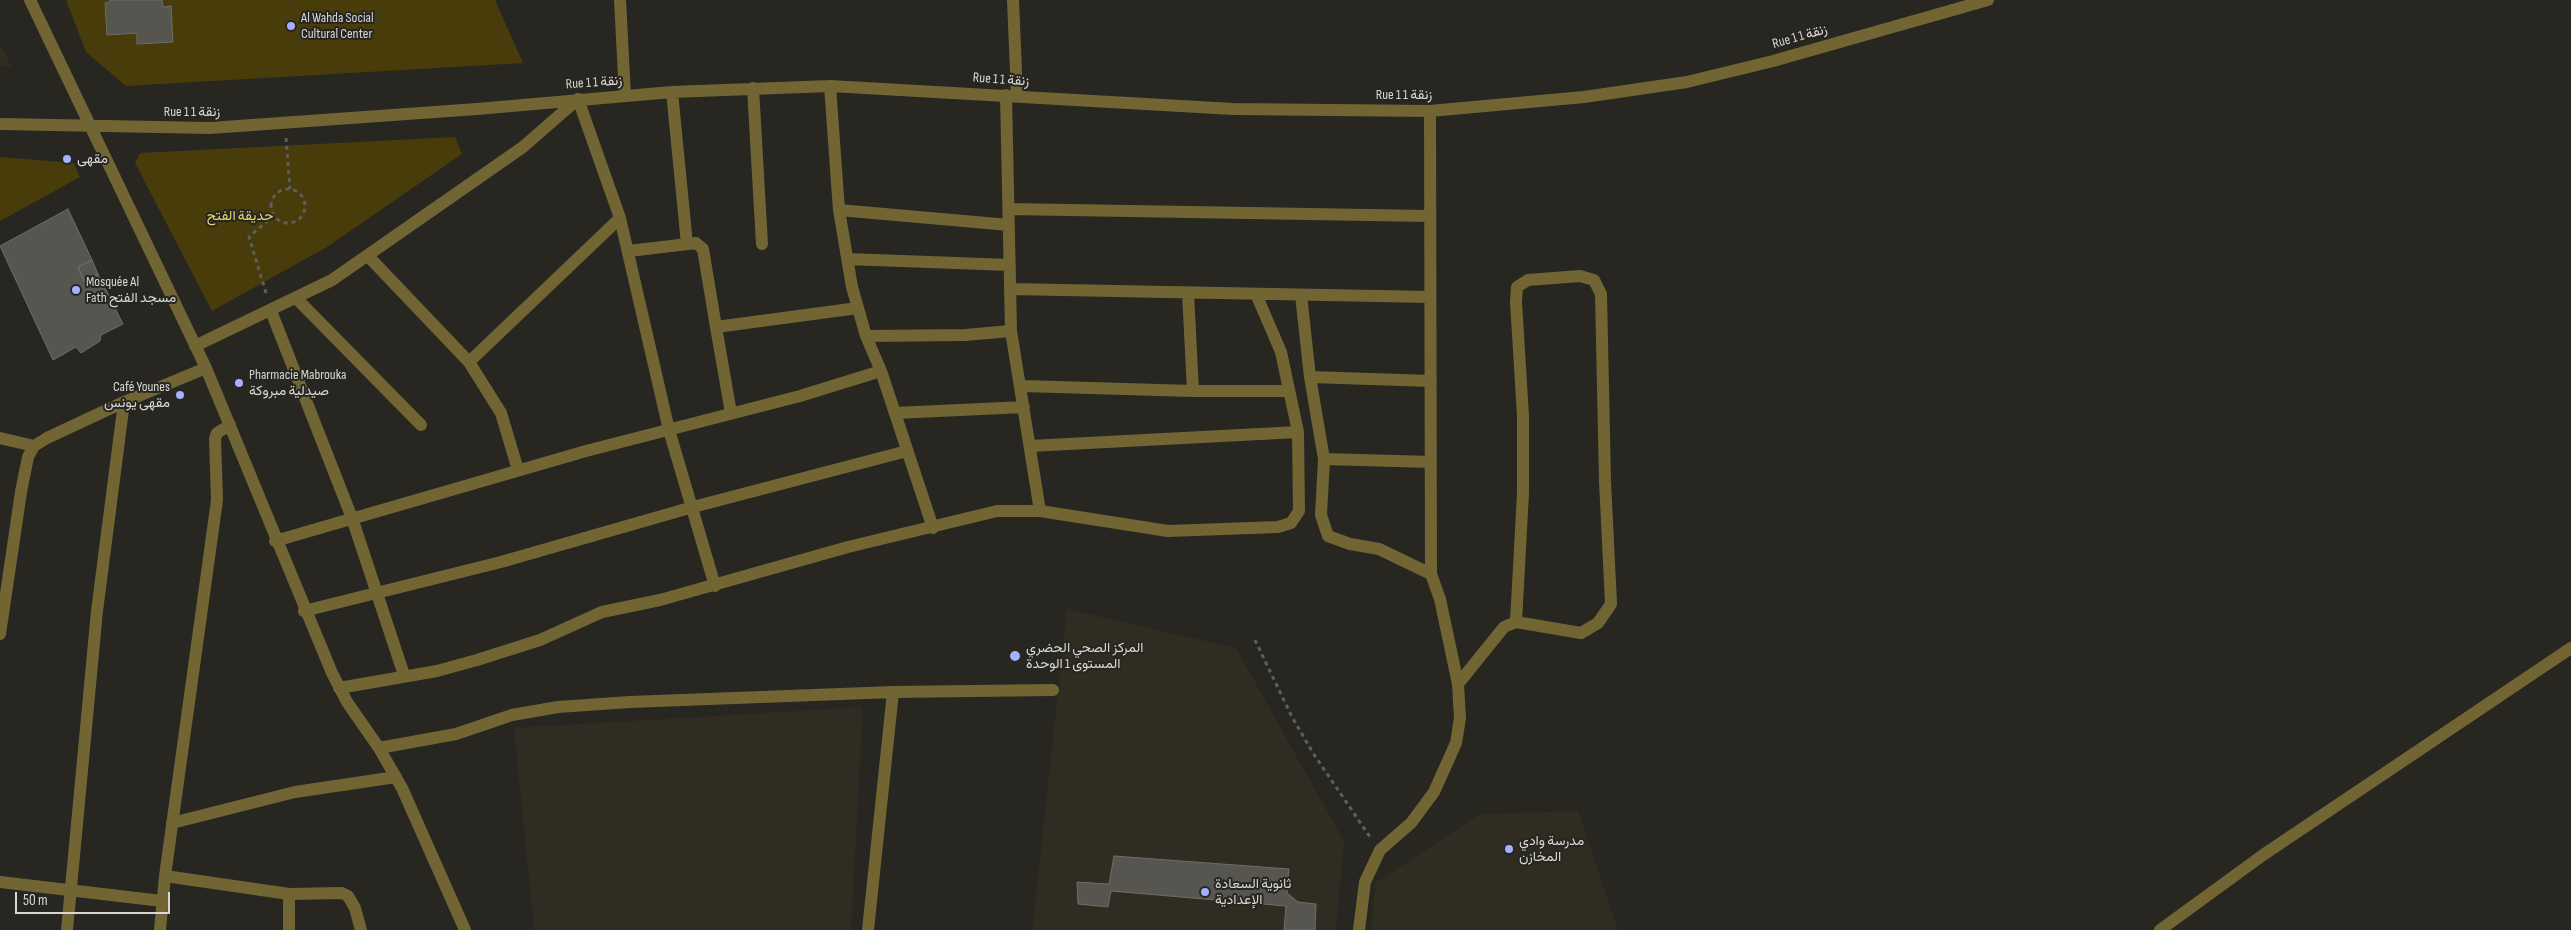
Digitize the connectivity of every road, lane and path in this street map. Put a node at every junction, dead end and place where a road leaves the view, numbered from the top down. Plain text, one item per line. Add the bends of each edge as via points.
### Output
1 (30, 0) edge
2 (620, 0) edge
3 (1013, 0) edge
4 (1988, 0) edge
5 (830, 86) junction
6 (753, 88) junction
7 (672, 92) junction
8 (625, 96) junction
9 (1012, 96) junction
10 (578, 99) junction
11 (1430, 111) junction
12 (286, 123) junction
13 (0, 124) edge
14 (89, 125) junction
15 (290, 189) junction
16 (1009, 209) junction
17 (839, 210) junction
18 (274, 215) junction
19 (1429, 216) junction
20 (620, 218) junction
21 (1009, 225) junction
22 (687, 244) junction
23 (762, 244) dead end
24 (629, 251) junction
25 (368, 256) junction
26 (847, 259) junction
27 (1010, 265) junction
28 (1010, 289) junction
29 (1188, 292) junction
30 (1256, 294) junction
31 (1301, 296) junction
32 (1430, 297) junction
33 (297, 299) junction
34 (858, 308) junction
35 (271, 311) junction
36 (716, 327) junction
37 (1011, 331) junction
38 (866, 336) junction
39 (195, 346) junction
40 (470, 362) junction
41 (206, 368) junction
42 (881, 371) junction
43 (1310, 377) junction
44 (1431, 381) junction
45 (1022, 386) junction
46 (1193, 391) junction
47 (1289, 391) junction
48 (124, 402) junction
49 (1024, 407) junction
50 (731, 413) junction
51 (895, 413) junction
52 (230, 425) junction
53 (422, 425) dead end
54 (669, 430) junction
55 (1298, 432) junction
56 (0, 438) edge
57 (34, 446) junction
58 (1030, 446) junction
59 (907, 451) junction
60 (1324, 459) junction
61 (1431, 462) junction
62 (518, 470) junction
63 (693, 507) junction
64 (1040, 511) junction
65 (352, 518) junction
66 (933, 528) junction
67 (275, 541) junction
68 (1431, 574) junction
69 (716, 586) junction
70 (378, 593) junction
71 (304, 611) junction
72 (1516, 622) junction
73 (0, 634) edge
74 (1255, 640) dead end
75 (2571, 648) edge
76 (404, 675) junction
77 (1458, 684) junction
78 (339, 688) junction
79 (1052, 690) dead end
80 (893, 692) junction
81 (379, 748) junction
82 (396, 777) junction
83 (172, 823) junction
84 (1380, 850) junction
85 (165, 876) junction
86 (0, 882) edge
87 (71, 891) junction
88 (289, 894) junction
89 (162, 901) junction
90 (67, 930) edge
91 (160, 930) edge
92 (288, 930) edge
93 (361, 930) edge
94 (465, 930) edge
95 (868, 930) edge
96 (1359, 930) edge
97 (2160, 930) edge

1 - 14 street
2 - 8 street
3 - 9 street
4 - 11 street, Rue 1 زنقة 1 via 1687,82 1584,97
5 - 6 street, Rue 1 زنقة 1
5 - 9 street, Rue 1 زنقة 1
5 - 17 street
6 - 7 street, Rue 1 زنقة 1
6 - 23 street
7 - 8 street, Rue 1 زنقة 1
7 - 22 street
8 - 10 street, Rue 1 زنقة 1
9 - 11 street, Rue 1 زنقة 1 via 1233,109
9 - 16 street
10 - 12 street, Rue 1 زنقة 1
10 - 20 street
10 - 25 street via 523,146
11 - 19 street
12 - 14 street, Rue 1 زنقة 1 via 210,128
12 - 15 path
13 - 14 street, Rue 1 زنقة 1
14 - 39 street
15 - 18 path via 282,190 273,198
15 - 18 path via 299,193 305,202 302,217 287,224
16 - 19 street
16 - 21 street
17 - 21 street
17 - 26 street
18 - 35 path via 249,237
19 - 32 street
20 - 24 street
20 - 40 street
21 - 27 street
22 - 24 street
22 - 36 street via 696,243 703,249
24 - 54 street
25 - 33 street
25 - 40 street
26 - 27 street
26 - 34 street
27 - 28 street
28 - 29 street
28 - 37 street
29 - 30 street
29 - 46 street
30 - 31 street
30 - 47 street via 1281,352
31 - 32 street
31 - 43 street
32 - 44 street
33 - 35 street
33 - 53 street
34 - 36 street
34 - 38 street
35 - 39 street
35 - 65 street
36 - 50 street
37 - 38 street
37 - 45 street
38 - 42 street
39 - 41 street
40 - 62 street via 501,413
41 - 48 street
41 - 52 street
42 - 50 street
42 - 51 street
43 - 44 street
43 - 60 street
44 - 61 street
45 - 46 street
45 - 49 street
46 - 47 street
47 - 55 street
48 - 57 street
48 - 87 street via 97,611
49 - 51 street
49 - 58 street
50 - 54 street
51 - 59 street
52 - 67 street
52 - 83 street via 215,439 217,500
54 - 62 street
54 - 63 street
55 - 58 street
55 - 64 street via 1299,511 1291,524 1168,531
56 - 57 street
57 - 73 street via 28,457 21,492
58 - 64 street
59 - 63 street
59 - 66 street
60 - 61 street
60 - 68 street via 1321,515 1328,536 1379,549
61 - 68 street
62 - 65 street
63 - 69 street
63 - 70 street
64 - 66 street via 997,511
65 - 67 street
65 - 70 street
66 - 69 street via 848,547
67 - 71 street
68 - 77 street via 1440,599
69 - 76 street via 602,612 522,646 437,670
70 - 71 street
70 - 76 street
71 - 78 street
72 - 72 street via 1581,633 1598,623 1611,604 1601,294 1594,280 1580,276 1528,280 1517,287 1524,416
72 - 77 street via 1504,627
74 - 84 path via 1313,753
75 - 97 street via 2271,849
76 - 78 street
77 - 84 street via 1460,718 1456,743 1434,792 1410,823
78 - 81 street
79 - 80 street
80 - 81 street via 558,707 512,715 456,734
80 - 95 street
81 - 82 street
82 - 83 street via 295,792
82 - 94 street
83 - 85 street
84 - 96 street via 1365,882
85 - 88 street
85 - 89 street
86 - 87 street
87 - 89 street
87 - 90 street
88 - 92 street
88 - 93 street via 342,893 348,896 355,908
89 - 91 street

